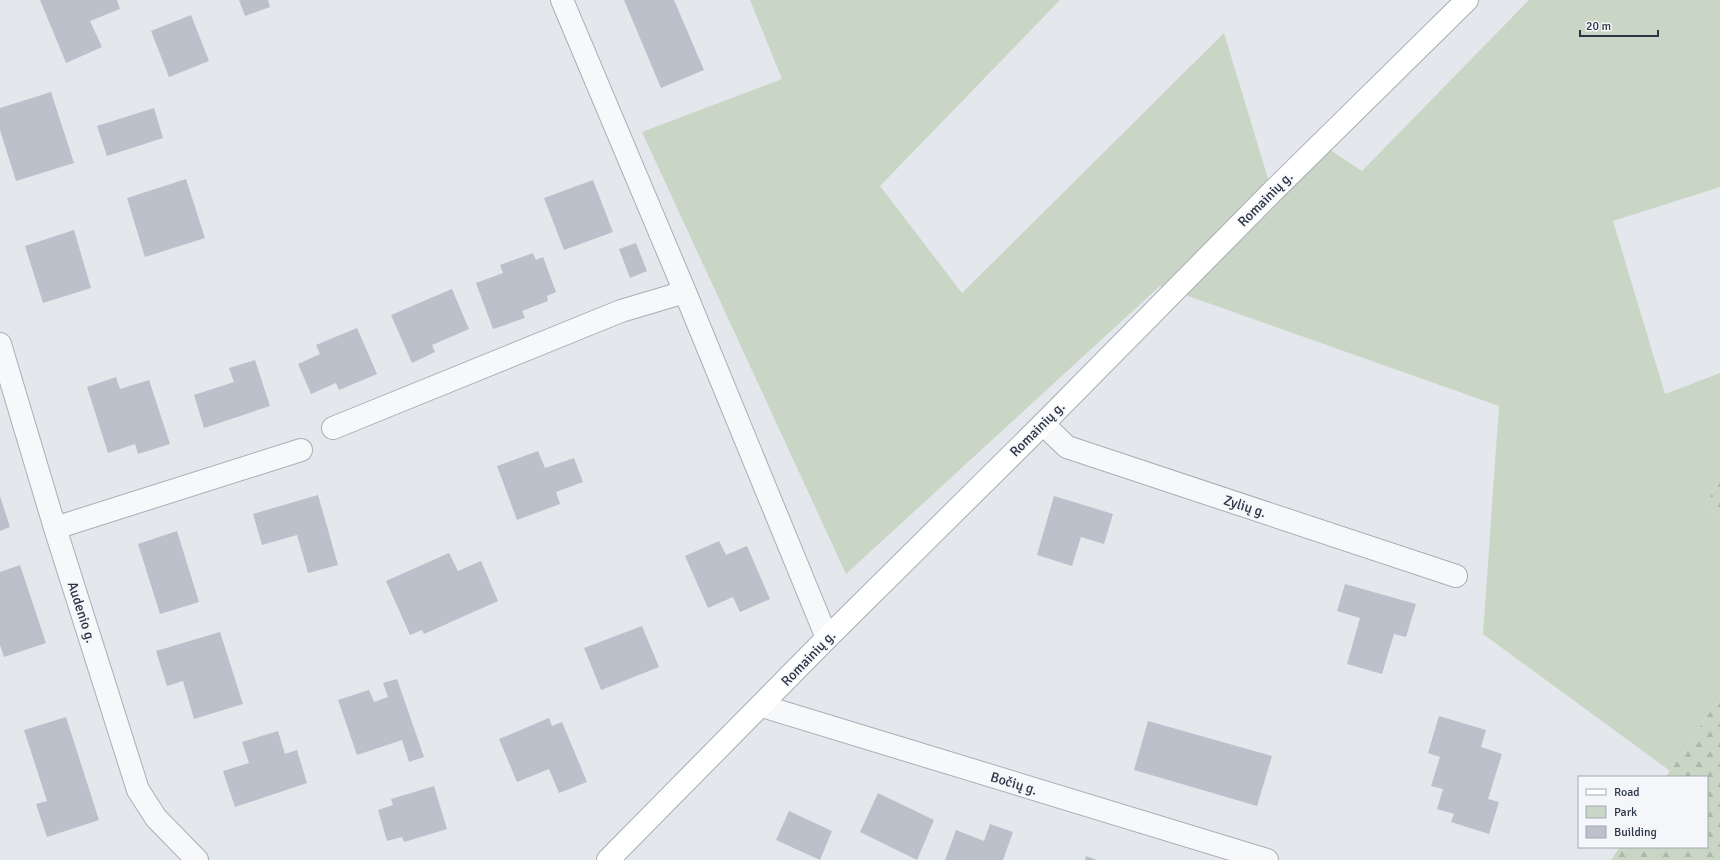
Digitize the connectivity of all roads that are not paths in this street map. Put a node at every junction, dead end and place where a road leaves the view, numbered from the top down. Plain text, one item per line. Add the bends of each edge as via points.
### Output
1 (562, 0) edge
2 (1467, 0) edge
3 (685, 292) junction
4 (0, 344) edge
5 (1043, 424) junction
6 (333, 428) dead end
7 (301, 450) dead end
8 (55, 528) junction
9 (1456, 576) dead end
10 (827, 638) junction
11 (762, 706) junction
12 (197, 860) edge
13 (608, 860) edge
14 (1267, 860) edge

1 - 3 street
2 - 5 main road, Romainių g. via 1283,181
3 - 6 street via 621,311
3 - 10 street
4 - 8 street, Audenio g.
5 - 9 street, Zylių g. via 1067,448
5 - 10 main road, Romainių g.
7 - 8 street
8 - 12 street, Audenio g. via 138,790 156,818
10 - 11 main road, Romainių g.
11 - 13 main road, Romainių g.
11 - 14 street, Bočių g.

